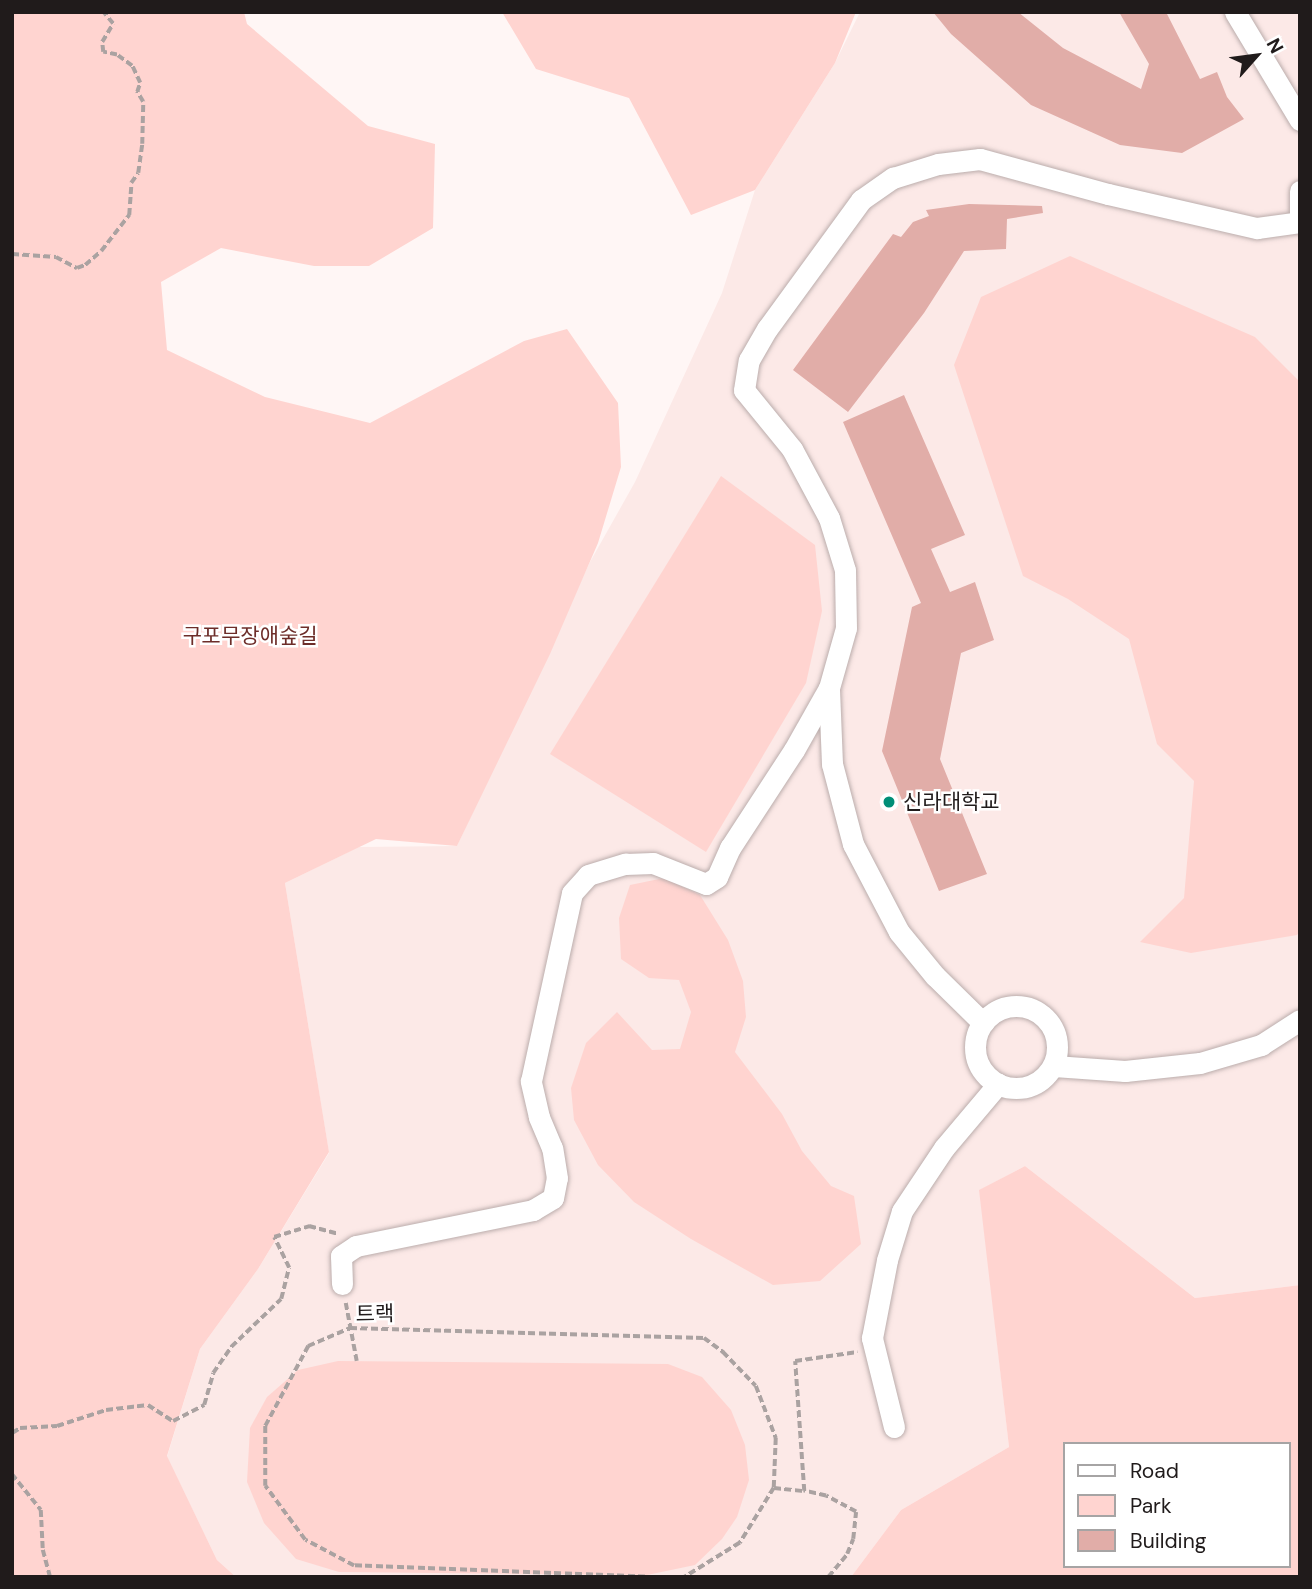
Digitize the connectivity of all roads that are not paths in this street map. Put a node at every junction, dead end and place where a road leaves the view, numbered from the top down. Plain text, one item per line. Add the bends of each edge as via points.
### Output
1 (1234, 12) edge
2 (1300, 120) edge
3 (1300, 191) edge
4 (1300, 214) edge
5 (1300, 222) edge
6 (829, 688) junction
7 (1300, 1020) edge
8 (983, 1023) junction
9 (1054, 1066) junction
10 (998, 1084) junction
11 (342, 1284) road end
12 (894, 1427) dead end

1 - 2 street
3 - 4 street
5 - 6 street via 1258,228 980,159 938,164 893,178 861,200 767,329 749,360 744,390 792,449 829,518 845,570 846,628
6 - 8 street via 832,764 853,844 899,932
6 - 11 street via 730,848 717,877 706,884 653,863 625,864 588,876 572,893 531,1081 552,1148 557,1178 553,1198 533,1210 356,1246 341,1256
7 - 9 street via 1261,1045 1200,1063 1125,1071
8 - 9 street via 1003,1007 1035,1009 1048,1019 1056,1034
8 - 10 street via 975,1044 977,1060
9 - 10 street via 1030,1087 1013,1089
10 - 12 street via 943,1148 902,1211 887,1260 872,1338

